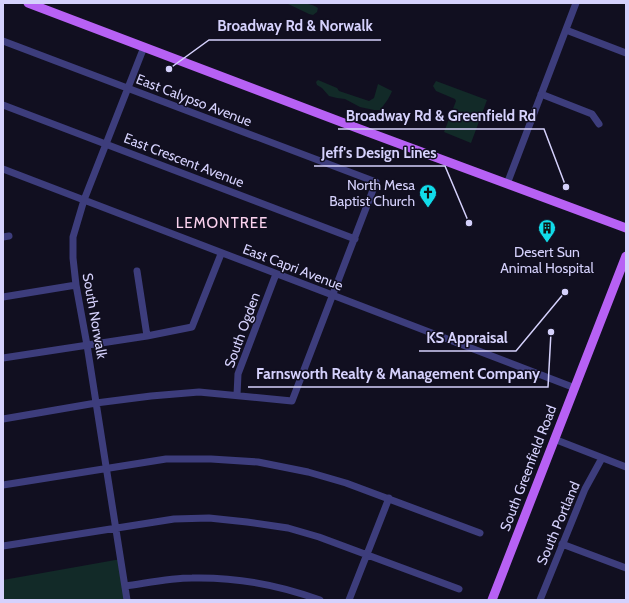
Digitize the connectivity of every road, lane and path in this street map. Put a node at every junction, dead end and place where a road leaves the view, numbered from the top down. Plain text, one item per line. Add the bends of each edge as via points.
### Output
1 (28, 3) edge
2 (576, 3) edge
3 (566, 30) junction
4 (3, 42) edge
5 (144, 47) junction
6 (626, 53) edge
7 (128, 89) junction
8 (541, 94) junction
9 (3, 105) edge
10 (599, 124) dead end
11 (106, 144) junction
12 (3, 169) edge
13 (507, 184) junction
14 (84, 200) junction
15 (626, 228) edge
16 (355, 239) junction
17 (221, 254) junction
18 (626, 256) edge
19 (137, 271) dead end
20 (276, 274) junction
21 (76, 285) junction
22 (332, 296) junction
23 (3, 297) edge
24 (147, 336) junction
25 (87, 344) junction
26 (3, 358) edge
27 (575, 388) junction
28 (237, 395) junction
29 (96, 403) junction
30 (3, 419) edge
31 (554, 439) junction
32 (602, 458) junction
33 (626, 467) edge
34 (107, 468) junction
35 (3, 485) edge
36 (389, 498) junction
37 (115, 528) junction
38 (480, 533) dead end
39 (562, 544) junction
40 (3, 546) edge
41 (367, 554) junction
42 (626, 568) edge
43 (125, 586) junction
44 (459, 589) dead end
45 (127, 600) edge
46 (320, 600) edge
47 (349, 600) edge
48 (492, 600) edge
49 (541, 600) edge

1 - 5 main road
2 - 3 street
3 - 6 street
3 - 8 street
4 - 7 street, East Calypso Avenue
5 - 7 street, South Norwalk
5 - 13 main road
7 - 11 street, South Norwalk
7 - 16 street, East Calypso Avenue via 376,182
8 - 10 street via 592,114
8 - 13 street
9 - 11 street, East Crescent Avenue
11 - 14 street, South Norwalk
11 - 16 street, East Crescent Avenue
12 - 14 street, East Capri Avenue
13 - 15 main road
14 - 17 street, East Capri Avenue
14 - 21 street, South Norwalk via 73,237
16 - 22 street
17 - 20 street, East Capri Avenue
17 - 24 street via 192,326
18 - 27 main road, South Greenfield Road
19 - 24 street
20 - 22 street, East Capri Avenue
20 - 28 street, South Ogden via 238,374
21 - 23 street
21 - 25 street, South Norwalk
22 - 27 street, East Capri Avenue
22 - 28 street via 292,401
24 - 25 street
25 - 26 street
25 - 29 street, South Norwalk
27 - 31 main road, South Greenfield Road
28 - 29 street via 199,392
29 - 30 street
29 - 34 street, South Norwalk
31 - 32 street
31 - 48 main road, South Greenfield Road
32 - 33 street
32 - 39 street, South Portland via 585,489
34 - 35 street
34 - 36 street via 166,459 211,458 258,462 339,480
34 - 37 street, South Norwalk
36 - 38 street
36 - 41 street
37 - 40 street
37 - 41 street via 174,519 209,518 288,528
37 - 43 street, South Norwalk
39 - 42 street
39 - 49 street, South Portland
41 - 44 street
41 - 47 street
43 - 45 street, South Norwalk
43 - 46 street via 191,578 229,579 270,585

